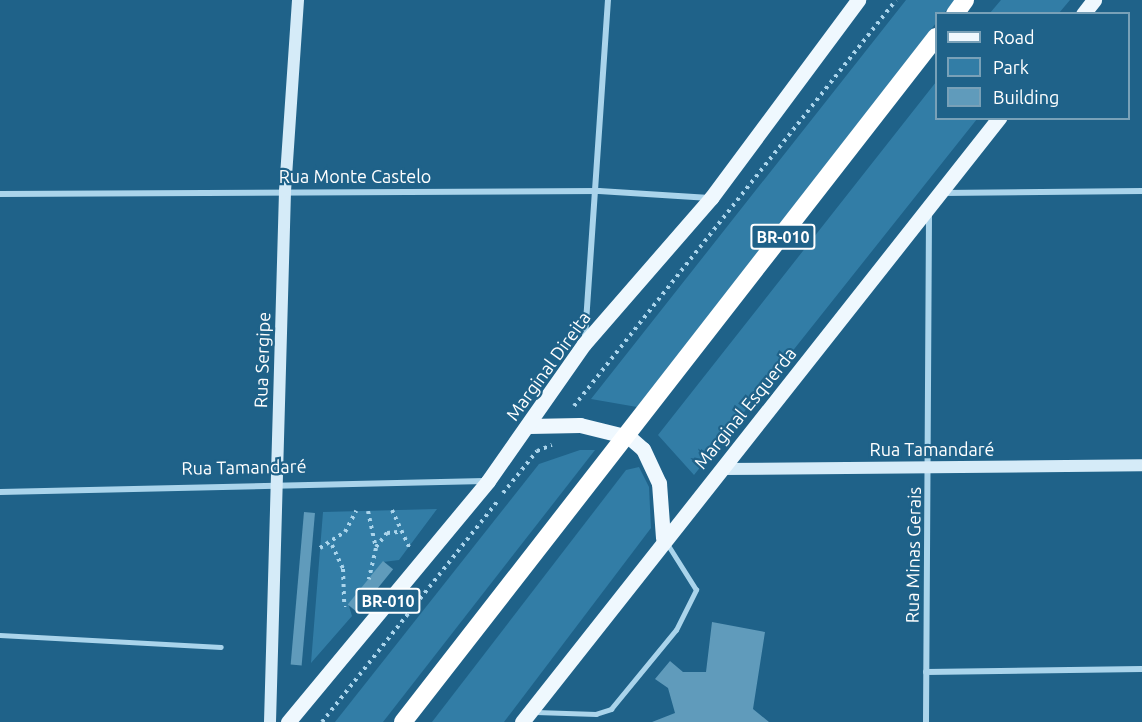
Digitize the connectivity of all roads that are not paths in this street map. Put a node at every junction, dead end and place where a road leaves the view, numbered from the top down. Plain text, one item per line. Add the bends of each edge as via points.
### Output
1 (298, 0) edge
2 (608, 0) edge
3 (858, 0) edge
4 (1094, 0) edge
5 (1085, 12) edge
6 (935, 38) edge
7 (997, 120) edge
8 (285, 191) junction
9 (599, 191) junction
10 (1142, 191) edge
11 (939, 193) junction
12 (0, 194) edge
13 (711, 198) junction
14 (929, 209) junction
15 (584, 344) junction
16 (529, 426) junction
17 (629, 437) junction
18 (1142, 465) edge
19 (930, 468) junction
20 (722, 469) junction
21 (488, 481) junction
22 (277, 484) junction
23 (0, 492) edge
24 (663, 538) junction
25 (0, 635) edge
26 (221, 647) dead end
27 (1142, 669) edge
28 (926, 672) junction
29 (526, 717) edge
30 (270, 722) edge
31 (288, 722) edge
32 (403, 722) edge
33 (926, 722) edge

1 - 8 street, Rua Sergipe
2 - 9 street
3 - 13 main road, Marginal Direita / BR-010
4 - 5 main road
6 - 17 highway, BR-010
7 - 11 main road, Marginal Esquerda
8 - 9 street, Rua Monte Castelo
8 - 12 street, Rua Monte Castelo
8 - 22 street, Rua Sergipe
9 - 13 street, Rua Monte Castelo
9 - 15 street
10 - 11 street
11 - 14 main road, Marginal Esquerda
13 - 15 main road, Marginal Direita / BR-010
14 - 19 street, Rua Minas Gerais
14 - 20 main road, Marginal Esquerda
15 - 16 main road, Marginal Direita / BR-010
16 - 17 main road via 580,425
16 - 21 main road, Marginal Direita / BR-010
17 - 24 main road via 643,449 659,483
17 - 32 highway, BR-010
18 - 19 street, Rua Tamandaré
19 - 20 street, Rua Tamandaré
19 - 28 street, Rua Minas Gerais
20 - 24 main road, Marginal Esquerda
21 - 22 street, Rua Tamandaré
21 - 31 main road, Marginal Direita / BR-010
22 - 23 street, Rua Tamandaré
22 - 30 street, Rua Sergipe
24 - 29 main road, Marginal Esquerda
24 - 29 lane via 696,590 676,630 611,709 596,714
25 - 26 lane
27 - 28 street
28 - 33 street, Rua Minas Gerais

